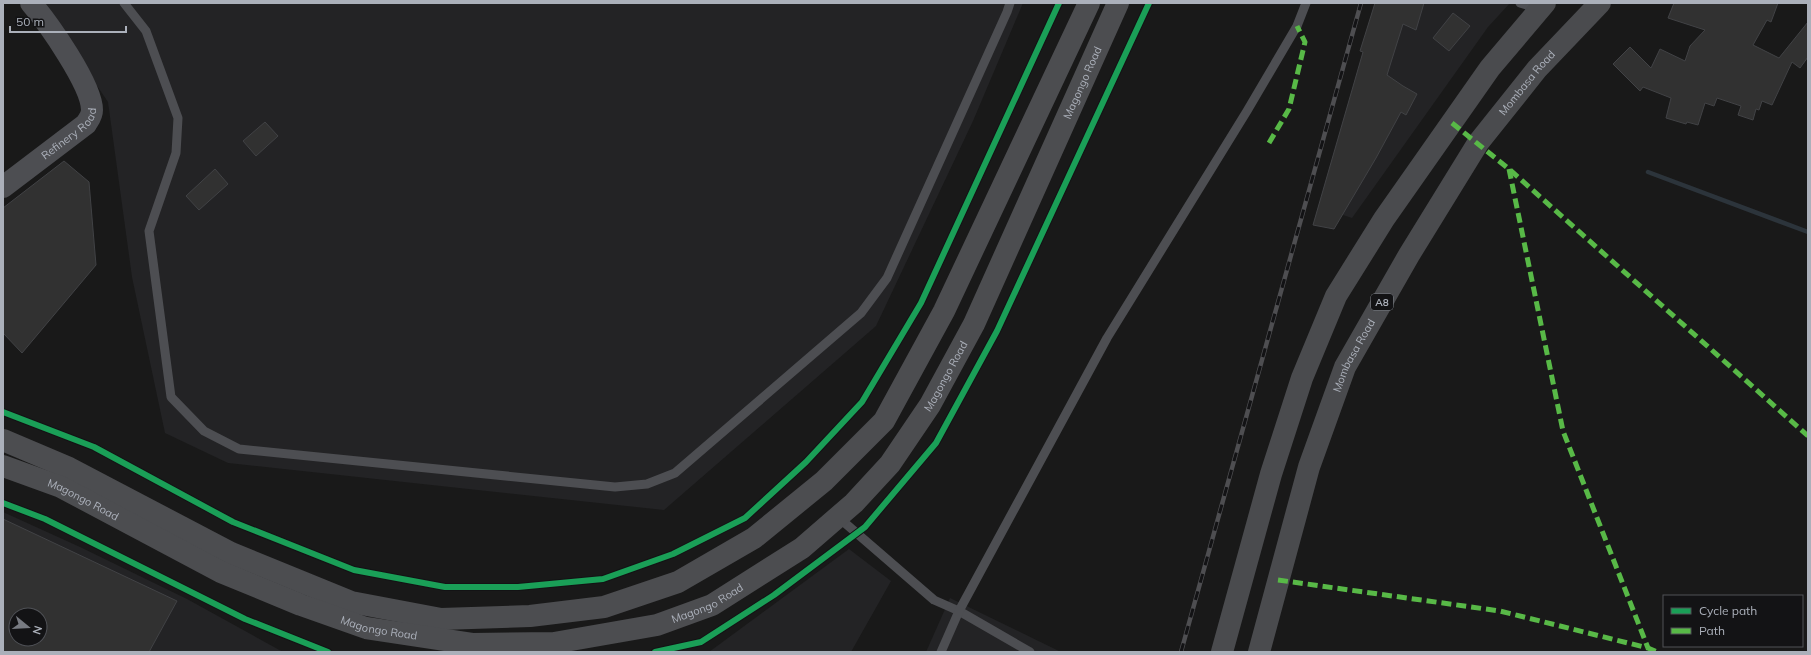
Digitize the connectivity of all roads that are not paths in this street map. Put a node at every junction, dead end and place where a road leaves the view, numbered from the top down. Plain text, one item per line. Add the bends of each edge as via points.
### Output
1 (31, 3) edge
2 (124, 3) edge
3 (1010, 3) edge
4 (1089, 3) edge
5 (1118, 3) edge
6 (1306, 3) edge
7 (1600, 3) edge
8 (1535, 5) edge
9 (3, 187) edge
10 (944, 312) junction
11 (974, 324) junction
12 (3, 440) edge
13 (3, 466) edge
14 (838, 517) junction
15 (959, 611) junction
16 (941, 652) edge
17 (1030, 652) edge
18 (1222, 652) edge
19 (1259, 652) edge

1 - 9 street, Refinery Road via 49,24 83,83 92,111 86,124
2 - 3 lane via 146,31 178,118 176,153 149,231 170,397 204,432 239,449 615,487 647,484 675,472 862,313 887,278
4 - 10 main road, Magongo Road
5 - 11 main road, Magongo Road
6 - 15 lane via 1297,26 1107,338
7 - 19 highway, Mombasa Road / A8 via 1537,70 1478,143 1409,255 1345,367 1309,467
8 - 18 highway via 1384,219 1336,296 1302,378 1271,474
10 - 11 main road
10 - 12 main road, Magongo Road via 884,421 824,481 748,542 678,582 604,607 530,616 441,619 351,602 231,553 69,468
11 - 14 main road, Magongo Road via 930,405 890,464
13 - 14 main road, Magongo Road via 61,487 220,572 301,605 366,628 472,644 554,643 657,625 712,605 802,548
14 - 15 lane via 934,600
15 - 16 lane
15 - 17 lane

